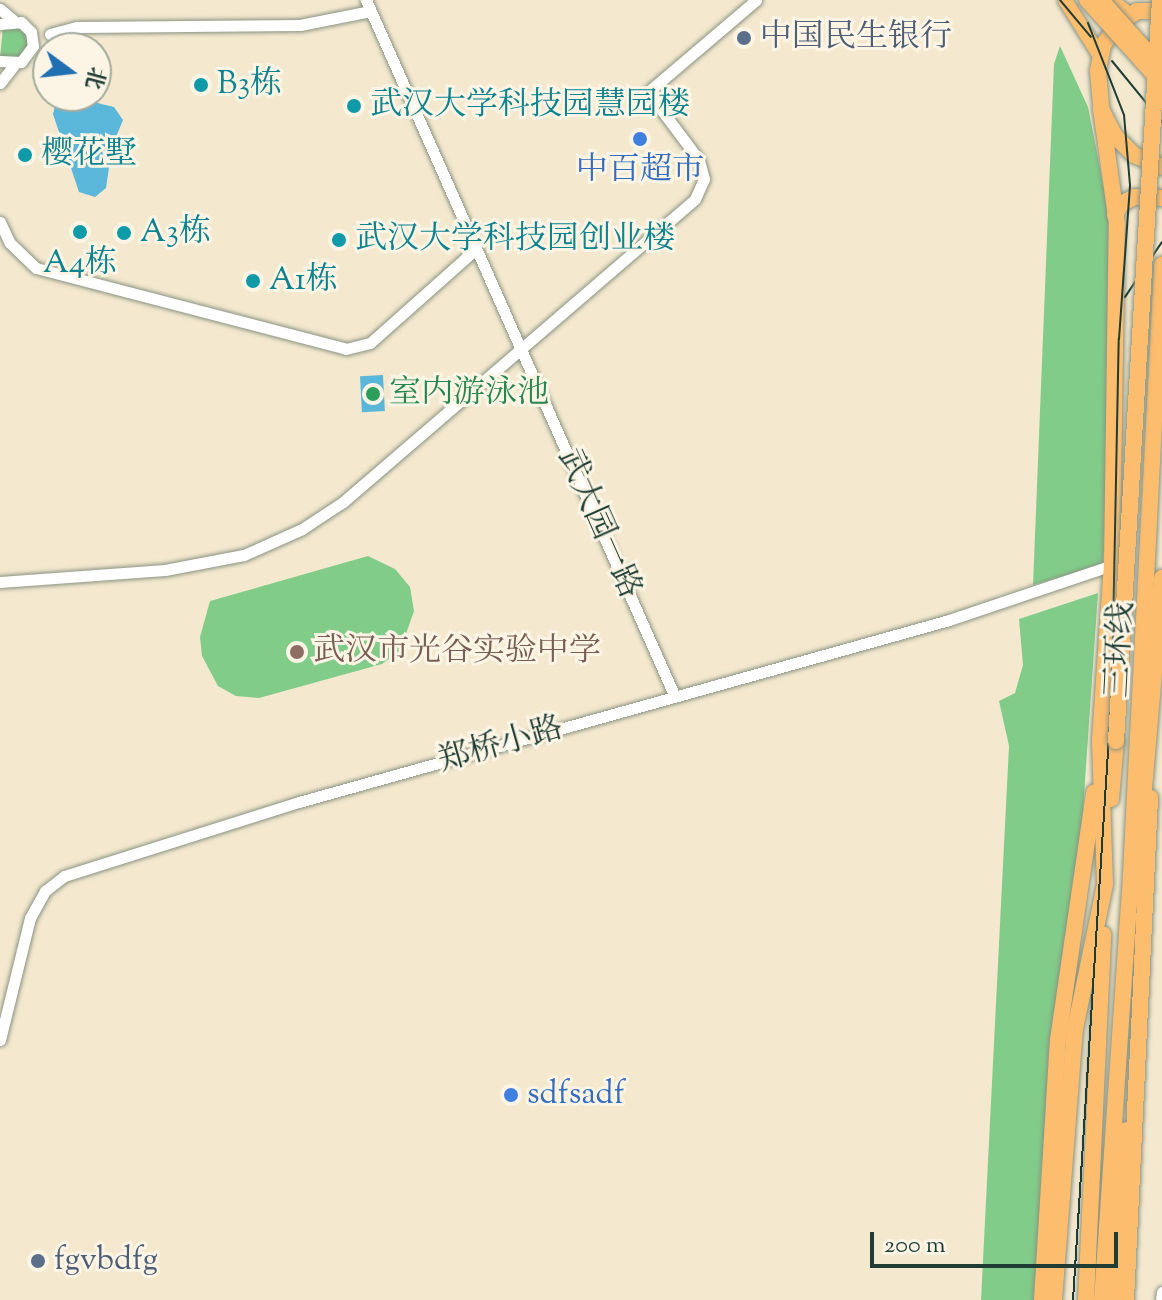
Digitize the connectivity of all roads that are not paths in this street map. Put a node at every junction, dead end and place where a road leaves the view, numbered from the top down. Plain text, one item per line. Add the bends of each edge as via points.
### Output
1 (756, 0) edge
2 (1065, 0) edge
3 (1086, 0) edge
4 (1102, 0) edge
5 (1110, 0) edge
6 (1160, 0) edge
7 (368, 5) edge
8 (1140, 8) edge
9 (0, 9) edge
10 (1162, 11) edge
11 (13, 20) junction
12 (0, 24) edge
13 (27, 26) junction
14 (44, 32) edge
15 (62, 32) edge
16 (31, 52) joint
17 (1100, 56) junction
18 (0, 61) edge
19 (15, 64) junction
20 (1162, 68) edge
21 (1, 77) edge
22 (1162, 83) edge
23 (1101, 109) junction
24 (1162, 167) edge
25 (1162, 198) edge
26 (1115, 215) junction
27 (0, 222) edge
28 (476, 249) junction
29 (1162, 265) edge
30 (521, 353) junction
31 (1112, 565) junction
32 (1162, 578) edge
33 (0, 582) edge
34 (675, 697) junction
35 (1152, 738) junction
36 (1108, 740) junction
37 (1105, 884) junction
38 (1130, 893) junction
39 (1071, 976) junction
40 (0, 1040) edge
41 (1074, 1052) junction
42 (1138, 1079) junction
43 (1121, 1196) junction
44 (1064, 1198) junction
45 (1045, 1261) junction
46 (1162, 1292) edge
47 (1042, 1300) edge
48 (1054, 1300) edge
49 (1086, 1300) edge
50 (1102, 1300) edge
51 (1112, 1300) edge
52 (1126, 1300) edge
53 (1161, 1300) edge

1 - 30 street via 648,92 699,160 704,179 695,199
2 - 17 main road
3 - 22 main road, bridge
4 - 20 main road, bridge
5 - 8 main road
6 - 36 highway, 三环线, bridge
7 - 15 street via 300,25 92,27
7 - 28 street, 武大园一路
8 - 10 highway
8 - 17 highway via 1108,37
9 - 11 street
11 - 12 street
11 - 13 street
13 - 14 street
13 - 16 street
16 - 19 street
17 - 23 highway
18 - 19 street
19 - 21 street
23 - 24 highway via 1125,149
23 - 26 highway
25 - 26 highway via 1134,197
26 - 31 highway
27 - 28 street via 10,243 36,268 346,349 370,343
28 - 30 street, 武大园一路
29 - 38 highway, 三环线
30 - 33 street via 343,502 259,549 165,570
30 - 34 street, 武大园一路
31 - 34 street, 郑桥小路 via 949,620
31 - 36 highway
32 - 35 highway
34 - 40 street, 郑桥小路 via 299,802 64,876 45,891 30,918
35 - 38 highway
35 - 42 highway
36 - 37 highway, 三环线
36 - 39 highway
37 - 41 highway
37 - 49 highway, 三环线
38 - 43 highway
38 - 50 highway, 三环线
39 - 41 highway
39 - 45 highway via 1058,1040
41 - 44 highway
42 - 43 highway
42 - 52 highway
43 - 51 highway
44 - 45 highway
44 - 48 highway
45 - 47 highway
46 - 53 street

